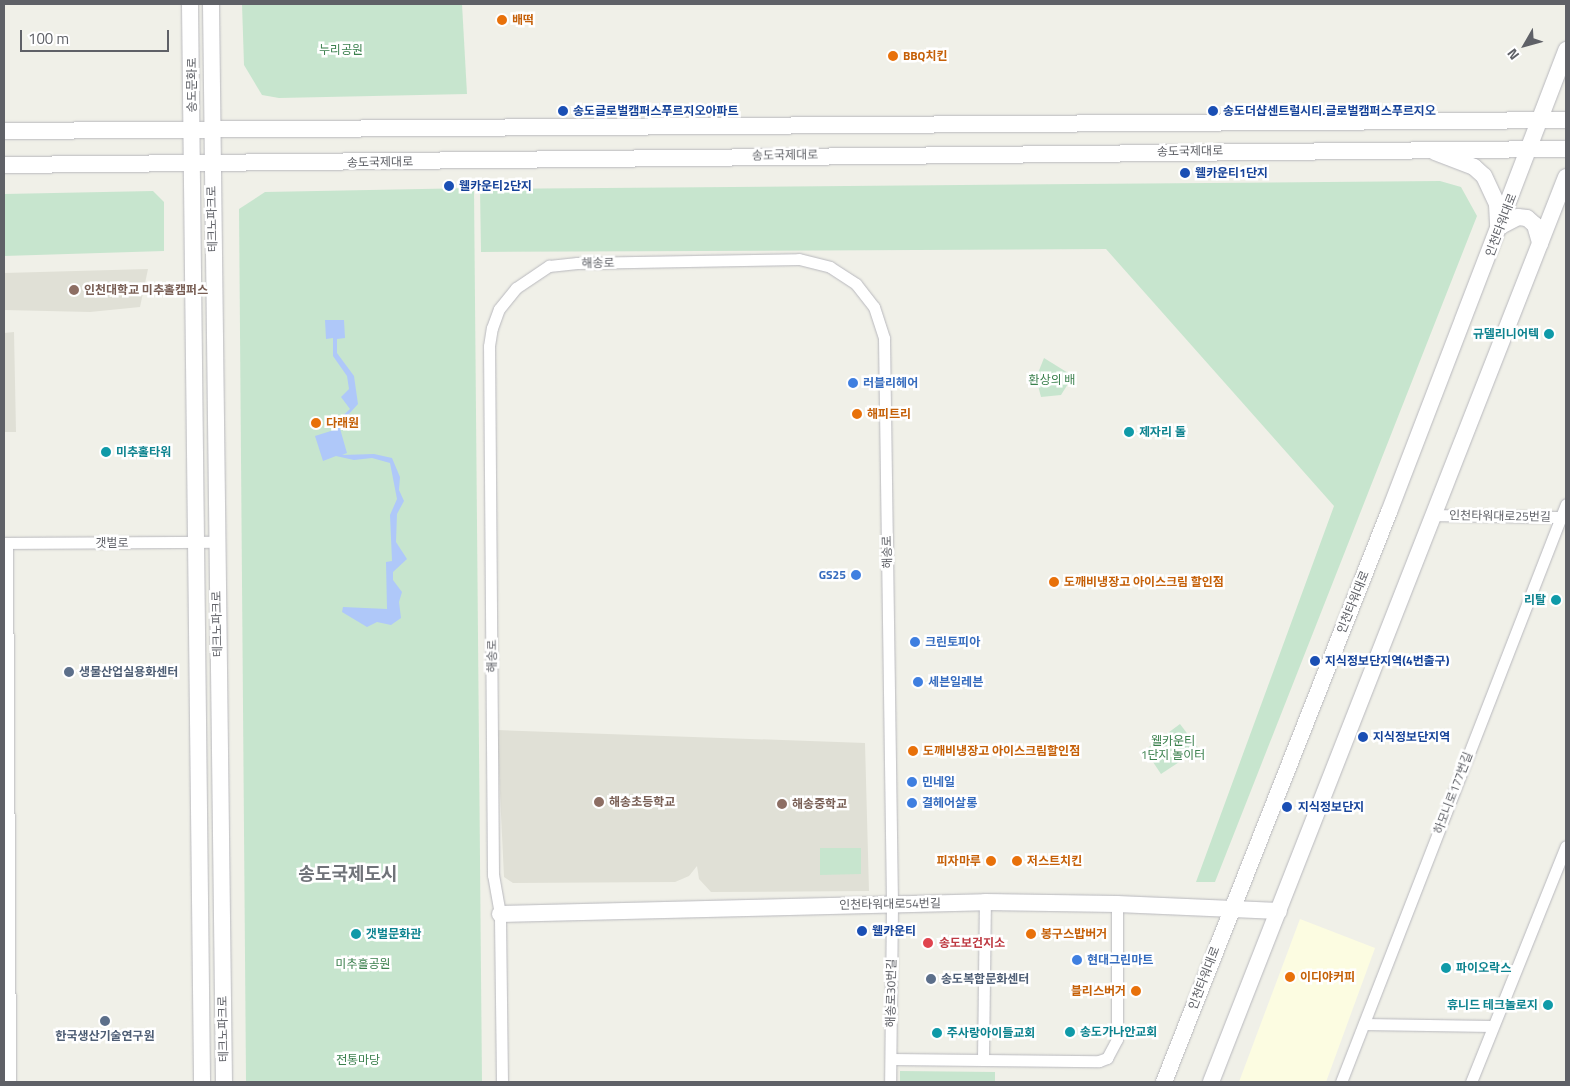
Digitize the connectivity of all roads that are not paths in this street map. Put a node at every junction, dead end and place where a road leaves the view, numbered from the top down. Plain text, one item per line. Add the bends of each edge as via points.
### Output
1 (190, 4) edge
2 (211, 4) edge
3 (1566, 50) edge
4 (1539, 120) junction
5 (1566, 120) edge
6 (192, 130) junction
7 (212, 130) junction
8 (4, 131) edge
9 (1531, 148) junction
10 (1428, 149) junction
11 (1566, 149) edge
12 (211, 165) junction
13 (4, 166) edge
14 (190, 166) junction
15 (1566, 177) edge
16 (1499, 230) junction
17 (1540, 243) junction
18 (1566, 504) edge
19 (1434, 515) junction
20 (1564, 517) edge
21 (216, 542) junction
22 (6, 543) edge
23 (195, 543) junction
24 (1566, 846) edge
25 (985, 902) junction
26 (892, 904) junction
27 (1117, 904) junction
28 (1230, 909) junction
29 (1279, 911) junction
30 (500, 914) junction
31 (6, 1023) edge
32 (1364, 1024) junction
33 (1492, 1026) junction
34 (890, 1059) junction
35 (983, 1060) junction
36 (10, 1082) edge
37 (202, 1082) edge
38 (224, 1082) edge
39 (502, 1082) edge
40 (890, 1082) edge
41 (1164, 1082) edge
42 (1211, 1082) edge
43 (1341, 1082) edge
44 (1471, 1082) edge

1 - 6 main road, 송도문화로
2 - 7 main road, 송도문화로
3 - 4 main road, 인천타워대로
4 - 5 main road
4 - 7 main road
4 - 9 main road, 인천타워대로
6 - 7 main road
6 - 8 main road
6 - 14 main road, 송도문화로
7 - 12 main road, 송도문화로
9 - 10 main road, 송도국제대로
9 - 11 main road, 송도국제대로
9 - 16 main road, 인천타워대로
10 - 12 main road, 송도국제대로 via 768,155
10 - 16 main road via 1474,168 1484,176 1497,204
12 - 14 main road, 송도국제대로
12 - 21 main road, 테크노파크로
13 - 14 main road, 송도국제대로
14 - 23 main road, 테크노파크로
15 - 17 main road
16 - 17 main road via 1518,218 1527,218 1535,226
16 - 28 main road, 인천타워대로
17 - 19 main road
18 - 20 street, 하모니로177번길
19 - 20 street, 인천타워대로25번길
19 - 29 main road
20 - 32 street, 하모니로177번길
21 - 23 street, 갯벌로
21 - 38 main road, 테크노파크로
22 - 23 street, 갯벌로
22 - 31 street, 갯벌로
23 - 37 main road, 테크노파크로
24 - 33 street
25 - 26 main road, 인천타워대로54번길
25 - 27 main road, 인천타워대로54번길
25 - 35 street
26 - 30 main road, 인천타워대로54번길
26 - 30 street, 해송로 via 886,362 882,327 874,307 848,277 812,261 577,263 549,266 516,288 499,309 489,346 493,875
26 - 34 street, 해송로30번길
27 - 28 main road, 인천타워대로54번길
27 - 35 street via 1117,1039 1112,1052 1099,1061
28 - 29 main road, 인천타워대로54번길
28 - 41 main road, 인천타워대로
29 - 42 main road
30 - 39 street, 해송로
31 - 36 street, 갯벌로
32 - 33 street
32 - 43 street, 하모니로177번길
33 - 44 street
34 - 35 street
34 - 40 street, 해송로30번길

